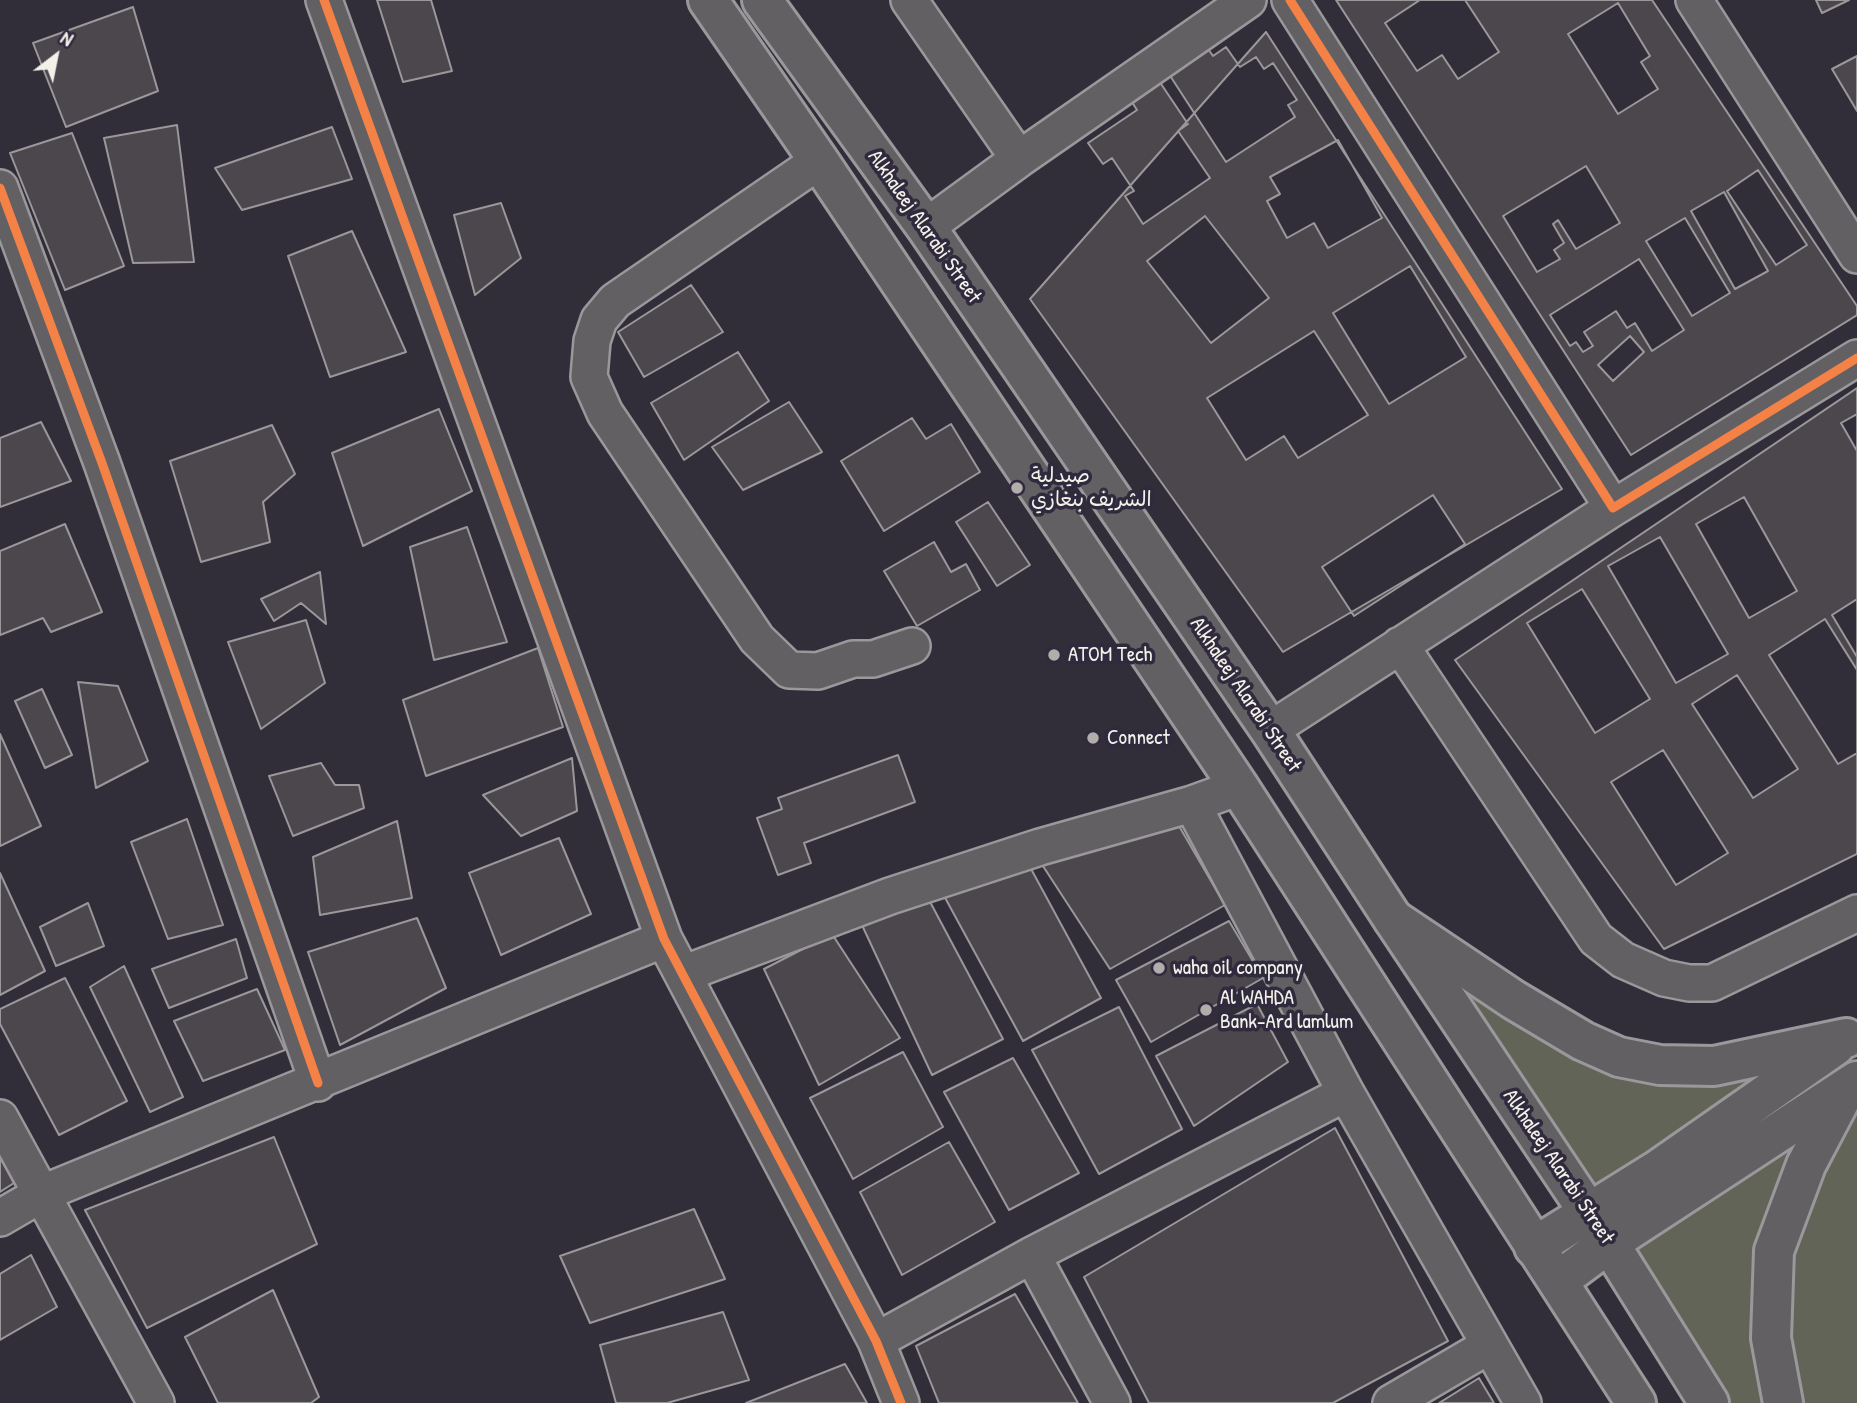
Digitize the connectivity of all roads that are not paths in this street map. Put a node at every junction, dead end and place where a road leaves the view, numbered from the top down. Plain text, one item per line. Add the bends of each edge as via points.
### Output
1 (324, 0) edge
2 (708, 0) edge
3 (762, 0) edge
4 (909, 0) edge
5 (1248, 0) edge
6 (1290, 0) edge
7 (1694, 0) edge
8 (1019, 159) junction
9 (819, 161) junction
10 (0, 188) edge
11 (926, 227) junction
12 (1857, 255) edge
13 (1857, 358) edge
14 (1613, 508) junction
15 (1400, 645) junction
16 (912, 646) dead end
17 (1270, 730) junction
18 (1239, 788) junction
19 (1192, 804) junction
20 (1857, 913) edge
21 (1393, 919) junction
22 (664, 939) junction
23 (683, 974) junction
24 (1852, 1035) edge
25 (317, 1083) junction
26 (1852, 1084) edge
27 (1346, 1093) junction
28 (0, 1118) edge
29 (43, 1194) junction
30 (0, 1218) edge
31 (1599, 1228) junction
32 (1534, 1247) junction
33 (1032, 1255) junction
34 (1558, 1281) junction
35 (876, 1341) junction
36 (1490, 1345) junction
37 (156, 1403) edge
38 (901, 1403) edge
39 (1112, 1403) edge
40 (1391, 1403) edge
41 (1523, 1403) edge
42 (1636, 1403) edge
43 (1709, 1403) edge
44 (1783, 1403) edge

1 - 22 street
2 - 9 main road
3 - 11 main road, Alkhaleej Alarabi Street
4 - 8 street
5 - 8 street
6 - 14 street
7 - 12 street
8 - 11 street
9 - 16 street via 615,301 599,320 589,377 605,413 757,639 789,670 818,671
9 - 18 main road
10 - 25 street via 102,463
11 - 17 main road, Alkhaleej Alarabi Street
13 - 14 street
14 - 15 street
15 - 17 street
15 - 20 street via 1596,939 1623,960 1664,978 1712,983
17 - 21 main road, Alkhaleej Alarabi Street
18 - 19 street
18 - 32 main road
19 - 23 street via 903,892
19 - 27 street
21 - 24 main road via 1514,1000 1619,1057 1660,1065 1714,1066
21 - 31 main road, Alkhaleej Alarabi Street
22 - 23 street
22 - 25 street
23 - 35 street
24 - 31 main road via 1656,1171
25 - 29 street
26 - 31 main road
26 - 44 main road via 1806,1165 1774,1251 1771,1338
27 - 33 street
27 - 36 street
28 - 29 street
29 - 30 street
29 - 37 street
31 - 32 main road
31 - 34 main road
31 - 43 main road, Alkhaleej Alarabi Street
32 - 34 main road
33 - 35 street
33 - 39 street
34 - 42 main road
35 - 38 street
36 - 40 street
36 - 41 street

